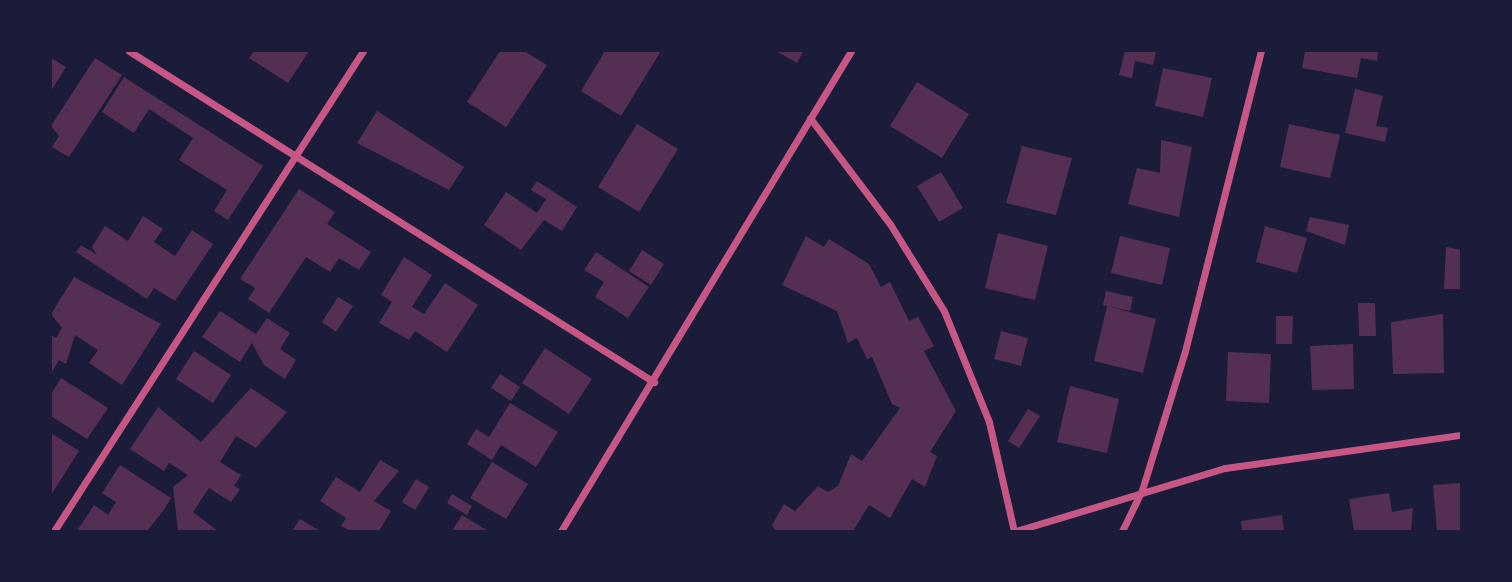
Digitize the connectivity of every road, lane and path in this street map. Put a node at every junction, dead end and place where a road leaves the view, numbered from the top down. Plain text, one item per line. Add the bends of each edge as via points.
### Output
1 (129, 51) edge
2 (363, 51) edge
3 (851, 51) edge
4 (1261, 51) edge
5 (810, 118) junction
6 (296, 155) junction
7 (654, 382) junction
8 (1461, 435) edge
9 (1142, 490) junction
10 (54, 531) edge
11 (561, 531) edge
12 (1015, 531) edge
13 (1122, 531) edge

1 - 6 street
2 - 6 street
3 - 5 street
4 - 9 street via 1217,236
5 - 7 street
5 - 12 street via 890,224 944,311 989,422
6 - 7 street
6 - 10 street
7 - 11 street
8 - 9 street via 1225,468
9 - 12 street
9 - 13 street

